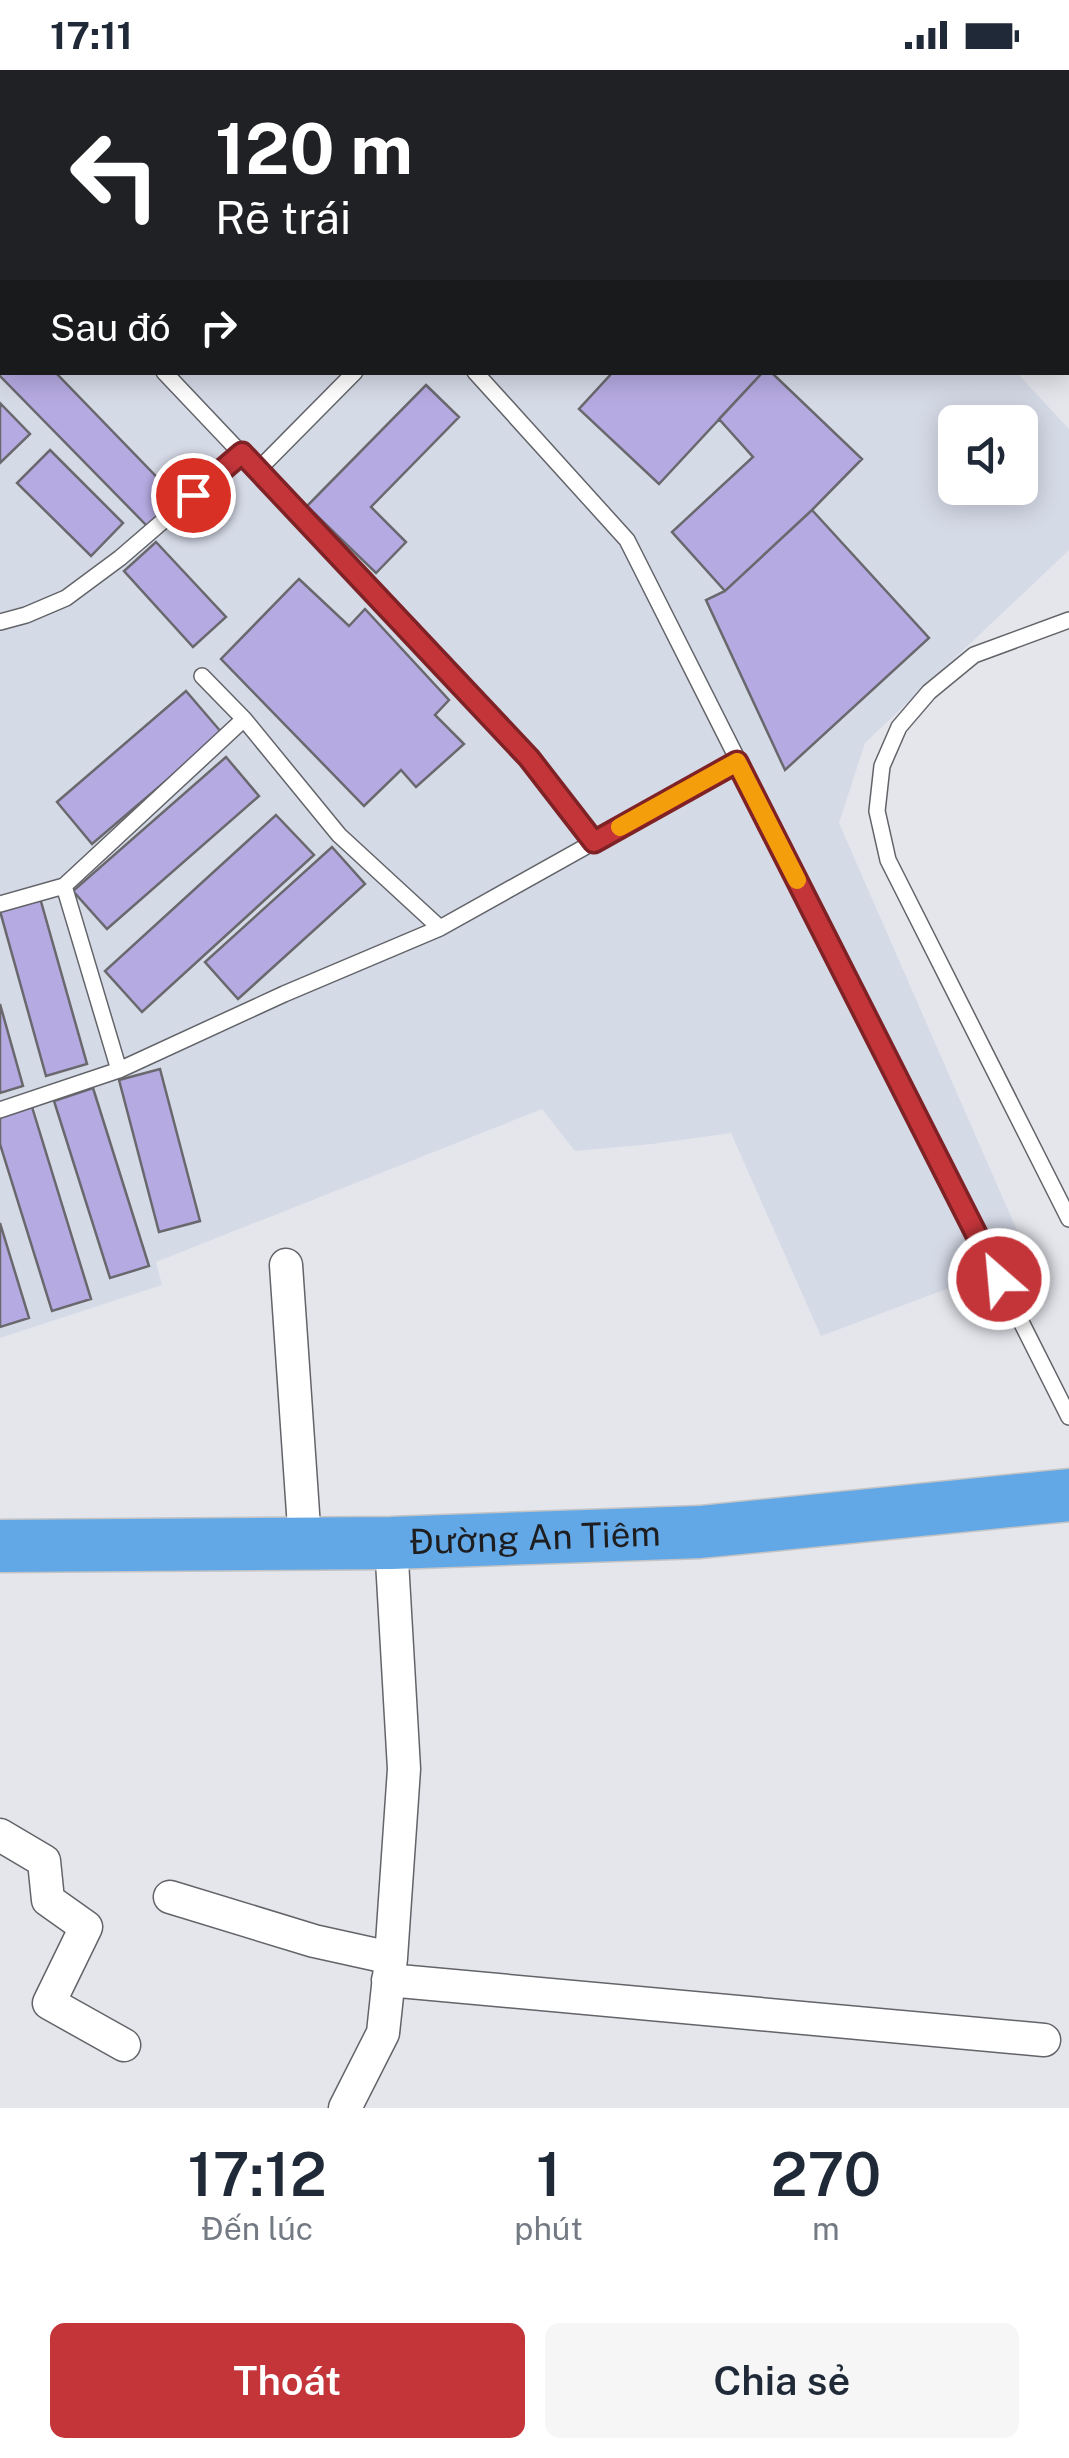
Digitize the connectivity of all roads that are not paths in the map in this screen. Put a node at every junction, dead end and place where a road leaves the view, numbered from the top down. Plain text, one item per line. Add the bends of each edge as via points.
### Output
1 (167, 375) edge
2 (352, 375) edge
3 (478, 375) edge
4 (242, 453) junction
5 (258, 470) junction
6 (1069, 620) edge
7 (0, 622) edge
8 (202, 676) dead end
9 (244, 720) junction
10 (737, 762) junction
11 (594, 842) junction
12 (64, 886) junction
13 (0, 904) edge
14 (440, 928) junction
15 (119, 1070) junction
16 (0, 1110) edge
17 (1069, 1219) edge
18 (286, 1265) dead end
19 (1069, 1417) edge
20 (1069, 1495) edge
21 (305, 1542) junction
22 (391, 1542) junction
23 (0, 1546) edge
24 (0, 1835) edge
25 (170, 1897) dead end
26 (390, 1969) junction
27 (1044, 2040) dead end
28 (124, 2044) dead end
29 (352, 2102) edge

1 - 4 lane
2 - 5 lane
3 - 10 lane via 627,540
4 - 5 lane
4 - 7 lane via 66,598
5 - 11 lane via 529,758
6 - 17 lane via 974,655 929,692 899,727 882,766 878,811 888,860
8 - 9 lane
9 - 12 lane
9 - 14 lane via 339,835
10 - 11 lane
10 - 19 lane
11 - 14 lane
12 - 13 lane
12 - 15 lane
14 - 15 lane
15 - 16 lane
18 - 21 street
20 - 22 highway, Đường An Tiêm via 700,1532
21 - 22 highway, Đường An Tiêm
21 - 23 highway, Đường An Tiêm
22 - 26 street via 404,1769
24 - 28 street via 44,1861 48,1900 86,1927 49,2004
25 - 26 street
26 - 27 street
26 - 29 street via 383,2033

